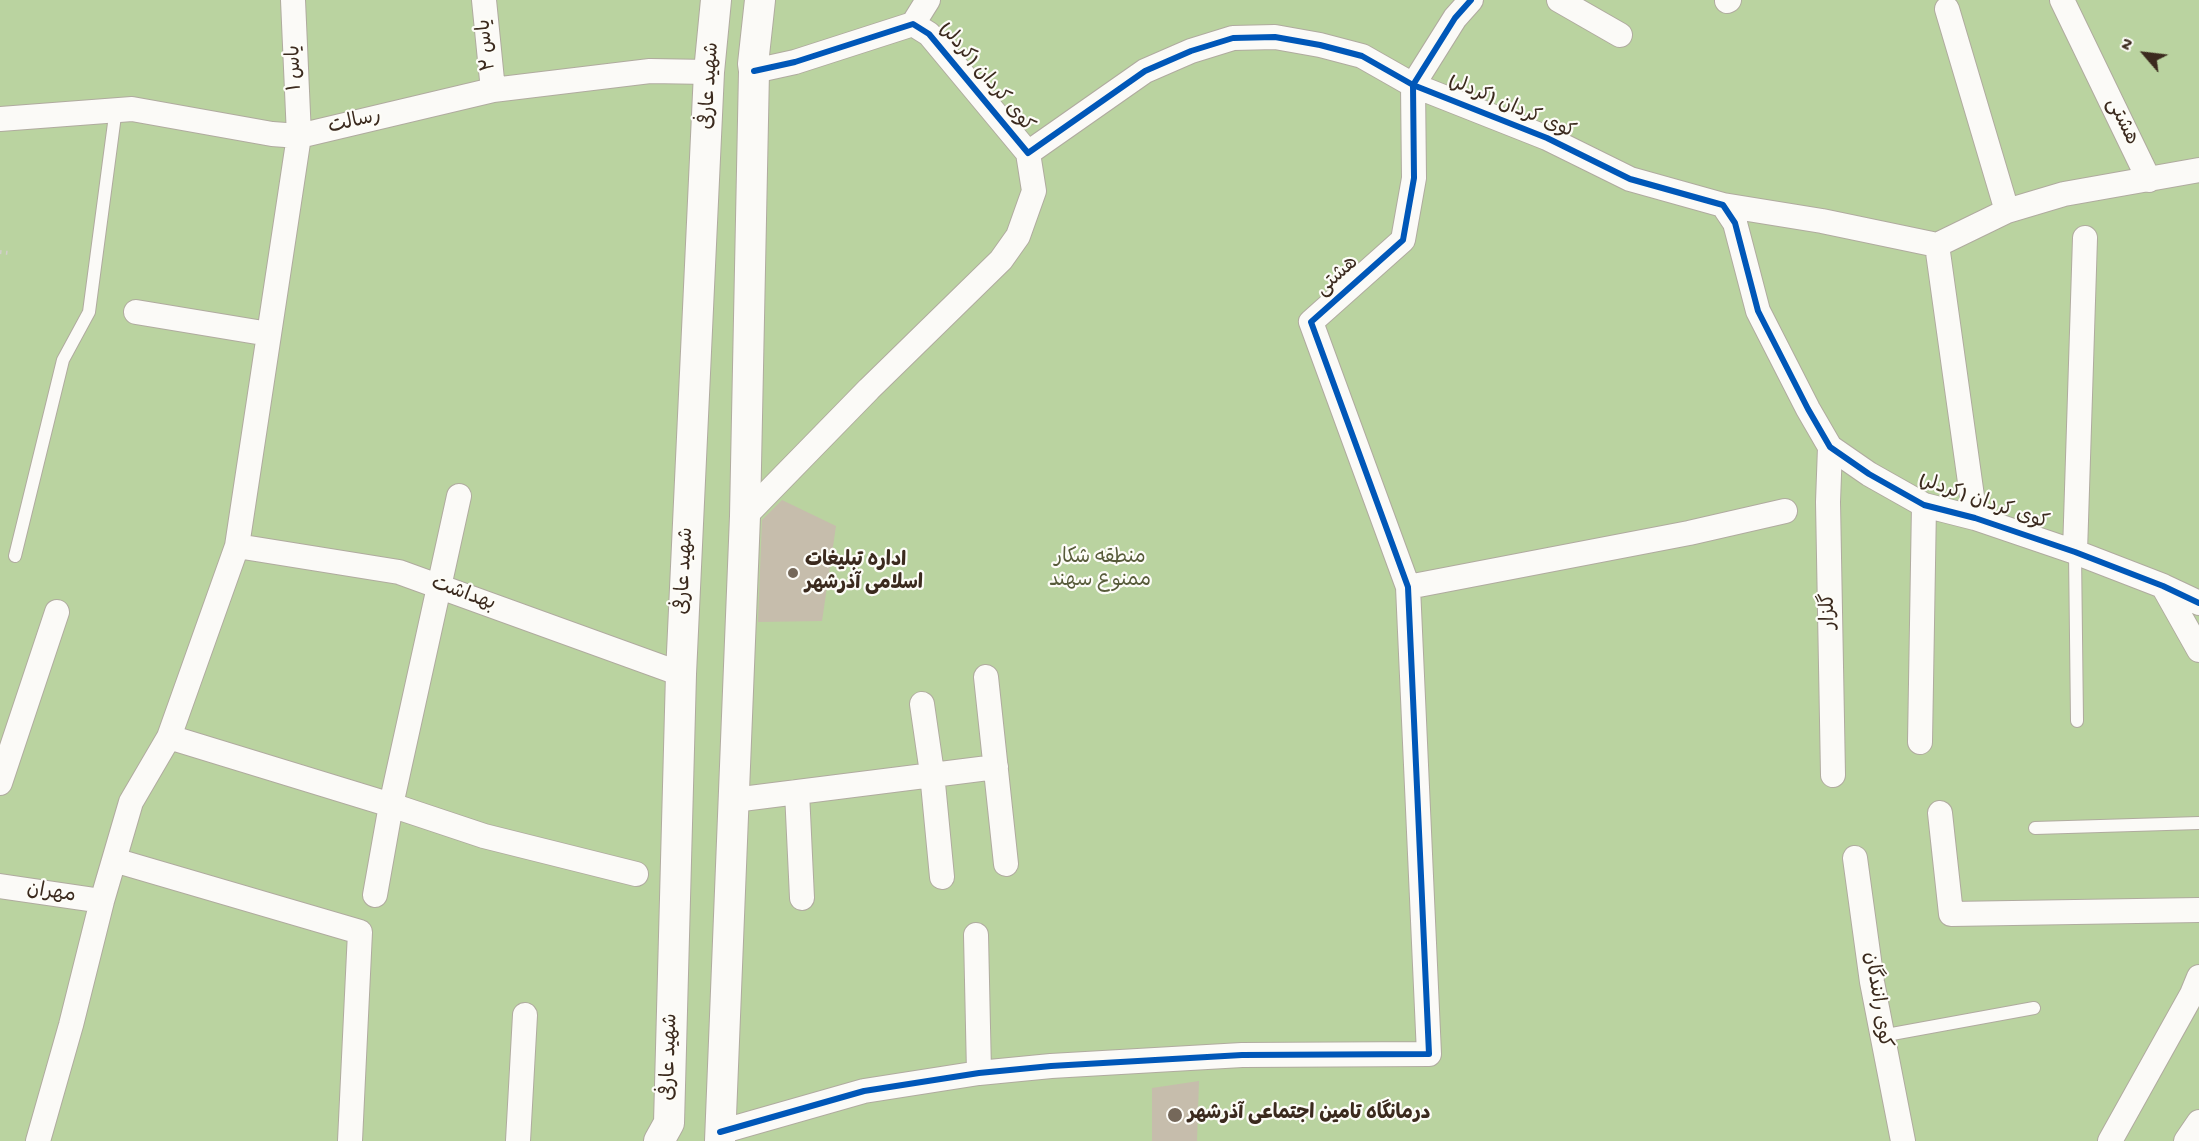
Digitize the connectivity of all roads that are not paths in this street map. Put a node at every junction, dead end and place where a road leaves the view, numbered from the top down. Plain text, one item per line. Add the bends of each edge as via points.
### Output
1 (293, 0) edge
2 (484, 0) edge
3 (716, 0) edge
4 (760, 0) edge
5 (928, 0) edge
6 (1471, 0) edge
7 (1559, 0) edge
8 (2062, 0) edge
9 (1947, 9) dead end
10 (913, 24) junction
11 (1620, 35) dead end
12 (710, 71) junction
13 (753, 72) junction
14 (1413, 85) junction
15 (493, 90) junction
16 (116, 108) junction
17 (0, 119) edge
18 (299, 136) junction
19 (1028, 153) junction
20 (2199, 170) edge
21 (2150, 180) junction
22 (1723, 205) junction
23 (2007, 211) junction
24 (2085, 238) dead end
25 (1938, 245) junction
26 (136, 312) dead end
27 (269, 334) junction
28 (1830, 447) junction
29 (459, 496) dead end
30 (1924, 505) junction
31 (1785, 511) dead end
32 (745, 516) junction
33 (1974, 518) junction
34 (237, 546) junction
35 (2075, 552) junction
36 (15, 556) dead end
37 (438, 586) junction
38 (2163, 586) junction
39 (1408, 588) junction
40 (2199, 603) edge
41 (57, 612) dead end
42 (2199, 650) edge
43 (681, 674) junction
44 (986, 677) dead end
45 (922, 704) dead end
46 (2077, 722) dead end
47 (169, 737) junction
48 (1920, 742) dead end
49 (996, 767) junction
50 (932, 773) junction
51 (1833, 775) dead end
52 (0, 783) edge
53 (797, 792) junction
54 (734, 800) junction
55 (391, 805) junction
56 (1940, 813) dead end
57 (2199, 823) edge
58 (2036, 828) dead end
59 (1855, 858) dead end
60 (114, 860) junction
61 (1006, 864) dead end
62 (636, 874) dead end
63 (942, 877) dead end
64 (0, 886) edge
65 (375, 895) dead end
66 (802, 898) dead end
67 (102, 902) junction
68 (2199, 910) edge
69 (976, 935) dead end
70 (2199, 977) edge
71 (2034, 1008) dead end
72 (525, 1015) dead end
73 (1881, 1036) junction
74 (979, 1073) junction
75 (2199, 1122) edge
76 (720, 1137) edge
77 (38, 1141) edge
78 (350, 1141) edge
79 (518, 1141) edge
80 (659, 1141) edge
81 (1903, 1141) edge
82 (2110, 1141) edge
83 (2186, 1141) edge

1 - 18 street, یاس ۱
2 - 15 street, یاس ۲
3 - 12 street, شهید عارفی
4 - 13 street, شهید عارفی
5 - 10 street
6 - 14 street via 1455,18
7 - 11 street
8 - 21 street, هشتی
9 - 23 street
10 - 13 street, کوی کردان (کردلر)
10 - 19 street, کوی کردان (کردلر) via 929,34
12 - 13 street via 716,90 730,96 744,92
12 - 15 street, رسالت via 650,71
12 - 43 street, شهید عارفی
13 - 32 street, شهید عارفی
14 - 19 street, کوی کردان (کردلر) via 1362,56 1275,37 1233,38 1145,71
14 - 22 street, کوی کردان (کردلر) via 1547,138 1630,179
14 - 39 street, هشتی via 1414,178 1403,240 1311,322
15 - 18 street, رسالت
16 - 17 street, رسالت
16 - 18 street, رسالت
16 - 36 lane via 89,312 63,360
18 - 27 street, یاس ۱
19 - 32 street via 1034,191 1018,236 1001,260
20 - 21 street
21 - 23 street via 2064,194
22 - 25 street
22 - 28 street, کوی کردان (کردلر) via 1735,223 1758,311
23 - 25 street
24 - 35 street
25 - 33 street
26 - 27 street
27 - 34 street, یاس ۱
28 - 30 street, کوی کردان (کردلر)
28 - 51 street, گلزار
29 - 37 street
30 - 33 street, کوی کردان (کردلر)
30 - 48 street
31 - 39 street
32 - 54 street, شهید عارفی
33 - 35 street, کوی کردان (کردلر)
34 - 37 street, بهداشت via 399,572
34 - 47 street, یاس ۱
35 - 38 street, کوی کردان (کردلر)
35 - 46 lane
37 - 43 street, بهداشت
37 - 55 street
38 - 40 street, کوی کردان (کردلر)
38 - 42 street
39 - 74 street via 1429,1054 1242,1055
41 - 52 street
43 - 80 street, شهید عارفی via 669,1123
44 - 49 street
45 - 50 street
47 - 55 street
47 - 60 street, یاس ۱ via 131,802
49 - 50 street
49 - 61 street
50 - 53 street
50 - 63 street
53 - 54 street
53 - 66 street
54 - 76 street, شهید عارفی
55 - 62 street via 484,836
55 - 65 street
56 - 68 street via 1951,914
57 - 58 lane
59 - 73 street, کوی رانندگان
60 - 67 street, یاس ۱
60 - 78 street via 360,932
64 - 67 street, مهران
67 - 77 street, یاس ۱
69 - 74 street
70 - 82 street
71 - 73 lane
72 - 79 street
73 - 81 street, کوی رانندگان
74 - 76 street via 864,1091
75 - 83 street

